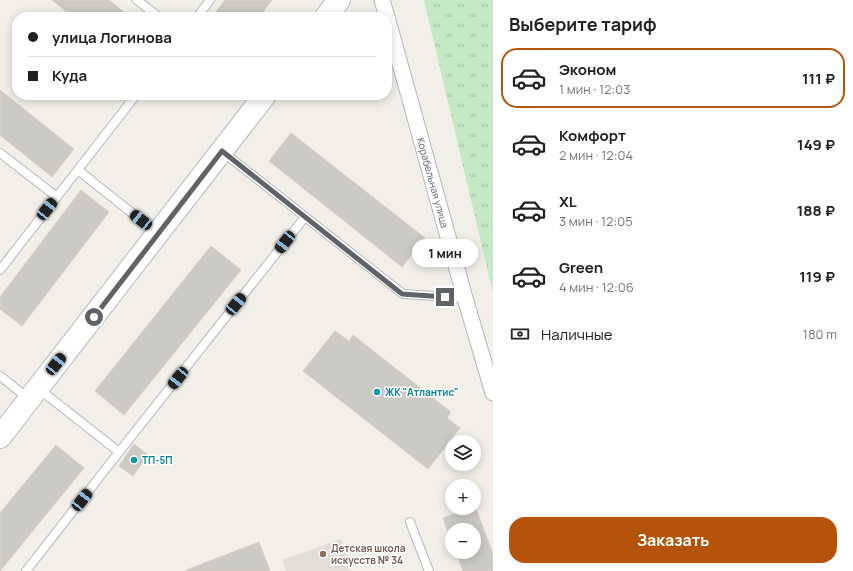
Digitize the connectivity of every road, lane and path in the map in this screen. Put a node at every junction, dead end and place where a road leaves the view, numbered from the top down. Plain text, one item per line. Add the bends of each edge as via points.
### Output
1 (138, 0) edge
2 (210, 0) edge
3 (339, 0) edge
4 (382, 0) edge
5 (153, 12) edge
6 (201, 12) edge
7 (330, 12) edge
8 (386, 12) edge
9 (392, 35) edge
10 (132, 100) edge
11 (262, 100) edge
12 (222, 151) junction
13 (0, 153) edge
14 (78, 170) junction
15 (57, 197) junction
16 (305, 217) junction
17 (158, 233) junction
18 (0, 270) edge
19 (465, 298) junction
20 (0, 376) edge
21 (493, 393) edge
22 (34, 394) junction
23 (0, 437) edge
24 (119, 452) junction
25 (410, 522) dead end
26 (26, 571) edge
27 (429, 571) edge

1 - 5 lane
2 - 6 lane
3 - 7 main road
4 - 8 street, Корабельная улица
9 - 19 street, Корабельная улица
10 - 14 lane
11 - 12 main road
12 - 16 lane
12 - 17 main road
13 - 15 lane
14 - 15 lane
14 - 17 lane
15 - 18 lane
16 - 19 lane via 402,294
16 - 24 lane
17 - 22 main road
19 - 21 street, Корабельная улица
20 - 22 lane
22 - 23 main road
22 - 24 lane
24 - 26 lane
25 - 27 lane

